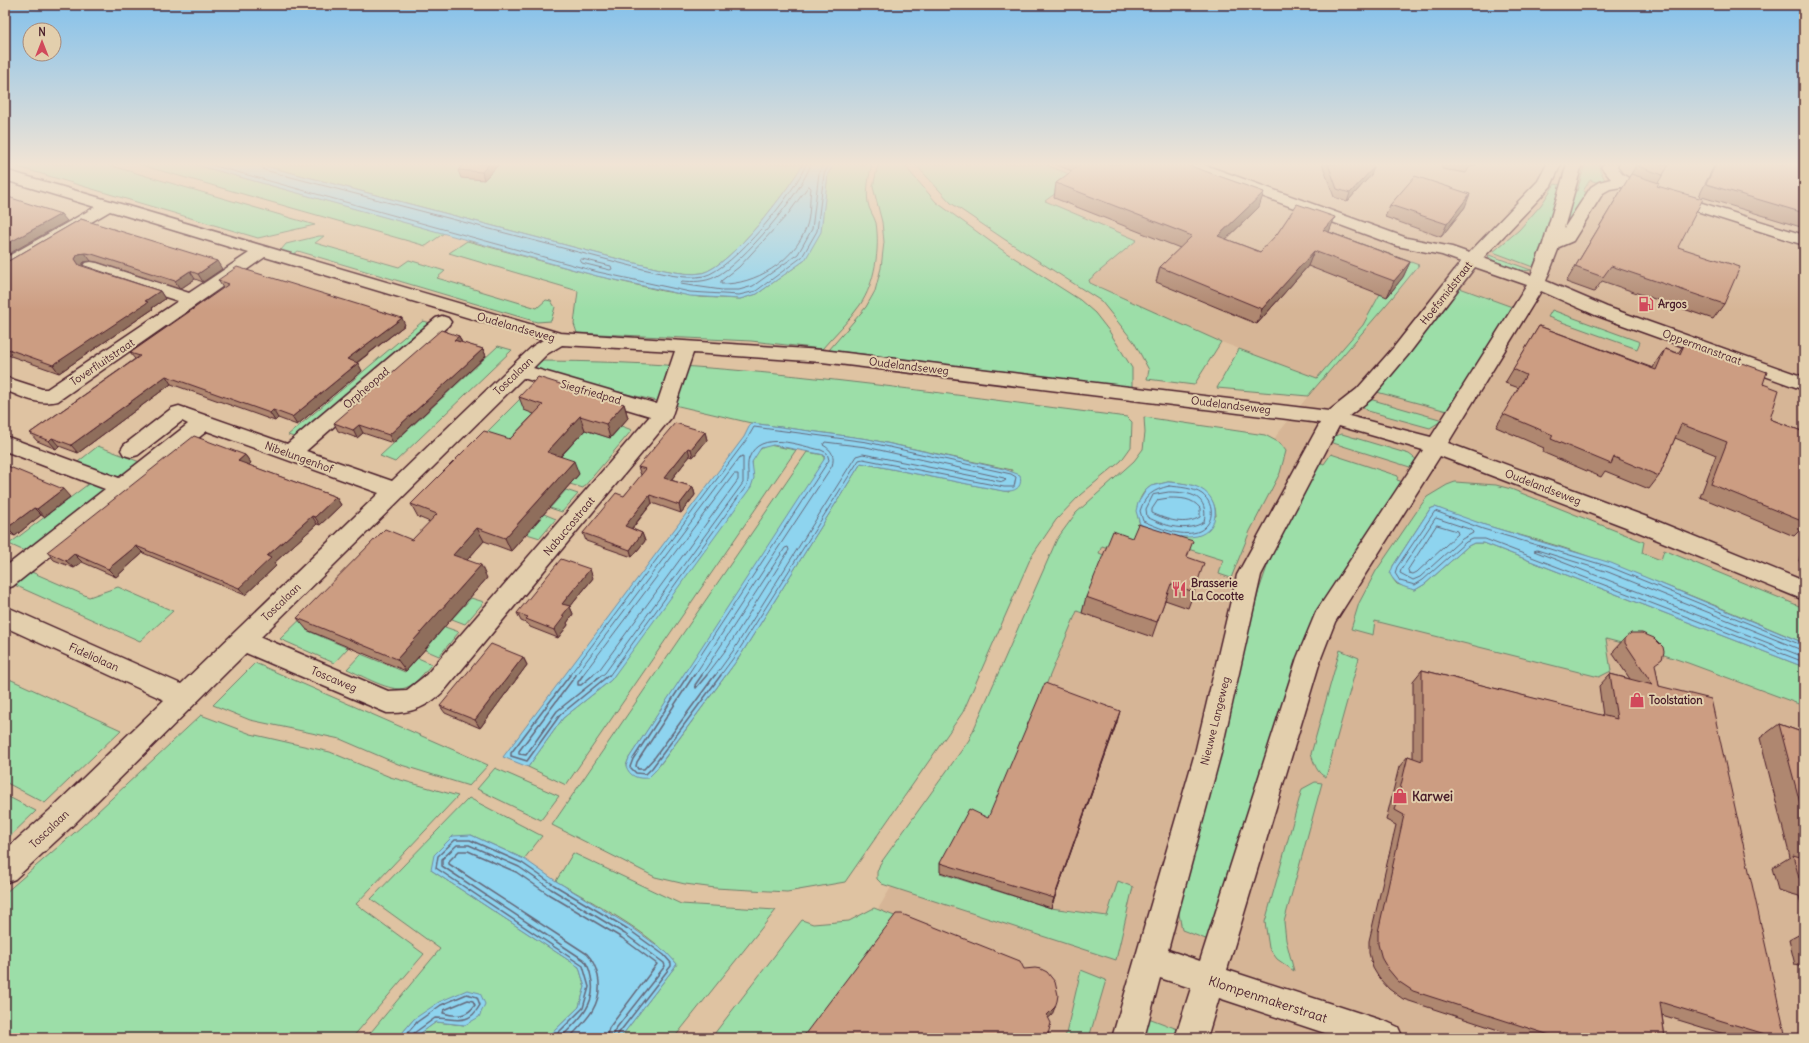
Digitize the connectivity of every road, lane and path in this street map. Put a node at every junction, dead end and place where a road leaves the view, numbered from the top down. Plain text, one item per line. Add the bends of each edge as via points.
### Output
1 (96, 213) edge
2 (131, 213) edge
3 (1322, 213) edge
4 (1517, 213) edge
5 (1560, 213) edge
6 (1583, 213) edge
7 (1716, 213) edge
8 (1804, 240) edge
9 (1551, 244) junction
10 (263, 251) junction
11 (5, 265) edge
12 (1467, 265) junction
13 (91, 267) edge
14 (1534, 288) junction
15 (192, 300) junction
16 (442, 322) dead end
17 (559, 339) junction
18 (686, 346) junction
19 (519, 370) junction
20 (5, 383) edge
21 (1804, 384) edge
22 (664, 413) junction
23 (1333, 418) junction
24 (204, 422) junction
25 (5, 443) edge
26 (1436, 446) junction
27 (130, 450) dead end
28 (290, 453) junction
29 (122, 487) junction
30 (395, 491) junction
31 (5, 580) edge
32 (1804, 591) edge
33 (5, 616) edge
34 (242, 640) junction
35 (426, 691) joint
36 (183, 697) junction
37 (5, 869) edge
38 (1149, 959) junction
39 (1209, 979) junction
40 (1128, 1038) edge
41 (1191, 1038) edge
42 (1388, 1038) edge

1 - 11 street
2 - 10 street, Oudelandseweg
3 - 12 street, Oppermanstraat via 1403,242 1438,261
4 - 12 street, Hoefsmidstraat
5 - 9 street
6 - 9 street via 1567,237
7 - 8 street
9 - 14 street
10 - 15 street, Toverfluitstraat
10 - 17 street, Oudelandseweg
12 - 14 street, Oppermanstraat via 1496,284
12 - 23 street, Hoefsmidstraat via 1401,351 1364,394
13 - 15 street
14 - 21 street, Oppermanstraat
14 - 26 street
15 - 20 street, Toverfluitstraat via 51,396 40,396
16 - 28 street, Orpheopad
17 - 18 street, Oudelandseweg
17 - 19 street, Toscalaan via 540,350
18 - 22 street, Nabuccostraat
18 - 23 street, Oudelandseweg via 822,356
19 - 22 street, Siegfriedpad
19 - 30 street, Toscalaan
22 - 35 street, Nabuccostraat
23 - 26 street, Oudelandseweg
23 - 38 street, Nieuwe Langeweg via 1249,575 1208,752
24 - 27 street, Nibelungenhof via 179,413
24 - 28 street, Nibelungenhof
24 - 29 street
25 - 29 street
26 - 32 street, Oudelandseweg via 1639,523
26 - 39 street via 1324,620 1309,658
28 - 30 street, Nibelungenhof
29 - 31 street
30 - 34 street, Toscalaan
33 - 36 street, Fideliolaan
34 - 35 street, Toscaweg via 387,702 405,704 417,699
34 - 36 street, Toscalaan
36 - 37 street, Toscalaan via 60,819
38 - 39 street, Klompenmakerstraat
38 - 40 street, Nieuwe Langeweg
39 - 41 street
39 - 42 street, Klompenmakerstraat

